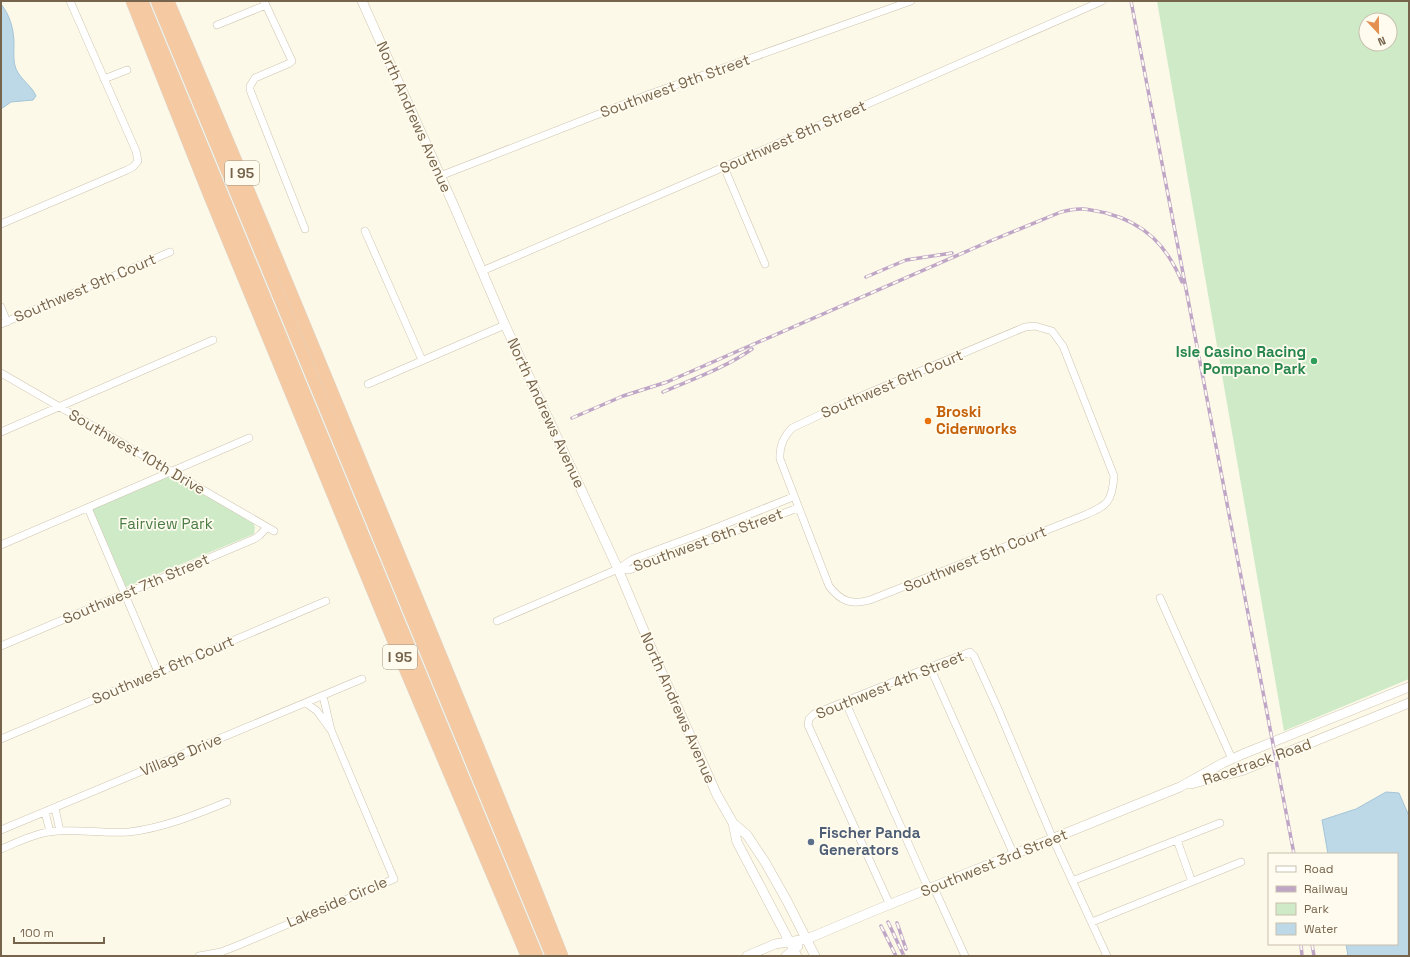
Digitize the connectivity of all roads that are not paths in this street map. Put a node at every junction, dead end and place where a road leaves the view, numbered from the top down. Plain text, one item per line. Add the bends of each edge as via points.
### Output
1 (70, 1) edge
2 (132, 1) edge
3 (142, 1) edge
4 (157, 1) edge
5 (168, 1) edge
6 (362, 1) edge
7 (911, 1) edge
8 (1102, 1) edge
9 (265, 3) edge
10 (217, 25) dead end
11 (127, 70) dead end
12 (104, 79) junction
13 (724, 167) junction
14 (440, 176) junction
15 (1, 224) edge
16 (305, 229) dead end
17 (365, 231) dead end
18 (170, 252) dead end
19 (765, 264) dead end
20 (482, 271) junction
21 (1, 307) edge
22 (4, 323) edge
23 (505, 325) junction
24 (213, 340) dead end
25 (422, 360) junction
26 (280, 369) junction
27 (1, 373) edge
28 (368, 384) dead end
29 (60, 406) junction
30 (1, 432) edge
31 (249, 438) dead end
32 (324, 440) junction
33 (171, 472) junction
34 (1113, 489) joint
35 (793, 496) junction
36 (88, 508) junction
37 (798, 508) junction
38 (267, 527) junction
39 (274, 531) dead end
40 (1, 545) edge
41 (398, 550) junction
42 (618, 569) junction
43 (125, 594) junction
44 (1160, 598) dead end
45 (326, 601) dead end
46 (497, 621) dead end
47 (422, 642) junction
48 (1, 646) edge
49 (930, 667) junction
50 (158, 672) junction
51 (362, 679) dead end
52 (1409, 687) edge
53 (322, 696) junction
54 (845, 701) junction
55 (306, 703) junction
56 (1407, 703) edge
57 (331, 730) junction
58 (1, 739) edge
59 (1232, 759) junction
60 (1180, 787) junction
61 (227, 802) dead end
62 (55, 808) junction
63 (45, 812) junction
64 (733, 823) junction
65 (1220, 823) dead end
66 (1, 830) edge
67 (60, 831) junction
68 (50, 832) junction
69 (1053, 839) junction
70 (1177, 840) junction
71 (1, 850) edge
72 (1014, 855) junction
73 (1241, 862) dead end
74 (1072, 881) junction
75 (1192, 882) junction
76 (932, 889) junction
77 (890, 905) junction
78 (1092, 922) junction
79 (807, 940) junction
80 (794, 949) edge
81 (199, 956) edge
82 (527, 956) edge
83 (537, 956) edge
84 (552, 956) edge
85 (562, 956) edge
86 (747, 956) edge
87 (786, 956) edge
88 (815, 956) edge
89 (965, 956) edge
90 (1107, 956) edge

1 - 12 street
2 - 26 highway, I 95
3 - 32 highway
4 - 47 highway
5 - 41 highway, I 95
6 - 14 main road, North Andrews Avenue
7 - 14 street, Southwest 9th Street via 650,94
8 - 13 street, Southwest 8th Street
9 - 10 street
9 - 16 street via 292,61 255,78 250,90
11 - 12 street
12 - 15 street via 138,161 127,170
13 - 19 street
13 - 20 street, Southwest 8th Street
14 - 20 main road, North Andrews Avenue
17 - 25 street
18 - 22 street, Southwest 9th Court
20 - 23 main road, North Andrews Avenue
21 - 22 street
23 - 25 street
23 - 42 main road, North Andrews Avenue
24 - 29 street
25 - 28 street
26 - 32 highway
26 - 82 highway, I 95
27 - 29 street, Southwest 10th Drive
29 - 30 street
29 - 33 street, Southwest 10th Drive
31 - 33 street
32 - 83 highway
33 - 36 street
33 - 38 street, Southwest 10th Drive
34 - 35 street, Southwest 6th Court via 1114,476 1063,346 1052,331 1035,326 1025,327 792,428 782,441 780,459
34 - 37 street, Southwest 5th Court via 1110,499 1101,508 861,602 844,600 829,586
35 - 37 street
35 - 42 street, Southwest 6th Street via 633,559
36 - 40 street
36 - 43 street
37 - 42 street, Southwest 6th Street via 629,570
38 - 39 street, Southwest 10th Drive
38 - 43 street, Southwest 7th Street via 254,539
41 - 47 highway
41 - 85 highway, I 95
42 - 46 street, Southwest 6th Street
42 - 64 main road, North Andrews Avenue via 698,754
43 - 48 street, Southwest 7th Street
43 - 50 street
44 - 59 street
45 - 50 street, Southwest 6th Court
47 - 84 highway
49 - 54 street, Southwest 4th Street
49 - 69 street, Southwest 4th Street via 970,652 974,656
49 - 72 street
50 - 58 street, Southwest 6th Court
51 - 53 street, Village Drive
52 - 59 main road, Racetrack Road
53 - 55 street, Village Drive
53 - 57 street, Lakeside Circle
54 - 76 street
54 - 77 street, Southwest 4th Street via 814,714 808,725
55 - 57 street, Lakeside Circle
55 - 62 street, Village Drive
56 - 60 main road, Racetrack Road via 1240,771
57 - 81 street, Lakeside Circle via 394,879 238,945
59 - 60 main road, Racetrack Road
60 - 69 main road, Southwest 3rd Street
61 - 67 street via 150,828 120,832
62 - 63 street, Village Drive
62 - 67 street
63 - 66 street, Village Drive
63 - 68 street
64 - 79 main road, North Andrews Avenue via 747,835 765,862
64 - 80 main road, North Andrews Avenue via 737,842
65 - 70 street
67 - 68 street
68 - 71 street
69 - 72 main road, Southwest 3rd Street
69 - 74 street
70 - 74 street
70 - 75 street
72 - 76 main road, Southwest 3rd Street
73 - 75 street
74 - 78 street
75 - 78 street
76 - 77 main road, Southwest 3rd Street
76 - 89 street
77 - 79 main road, Southwest 3rd Street
78 - 90 street
79 - 80 main road, Southwest 3rd Street
79 - 88 main road, North Andrews Avenue
80 - 86 main road, Southwest 3rd Street via 775,944
80 - 87 main road

